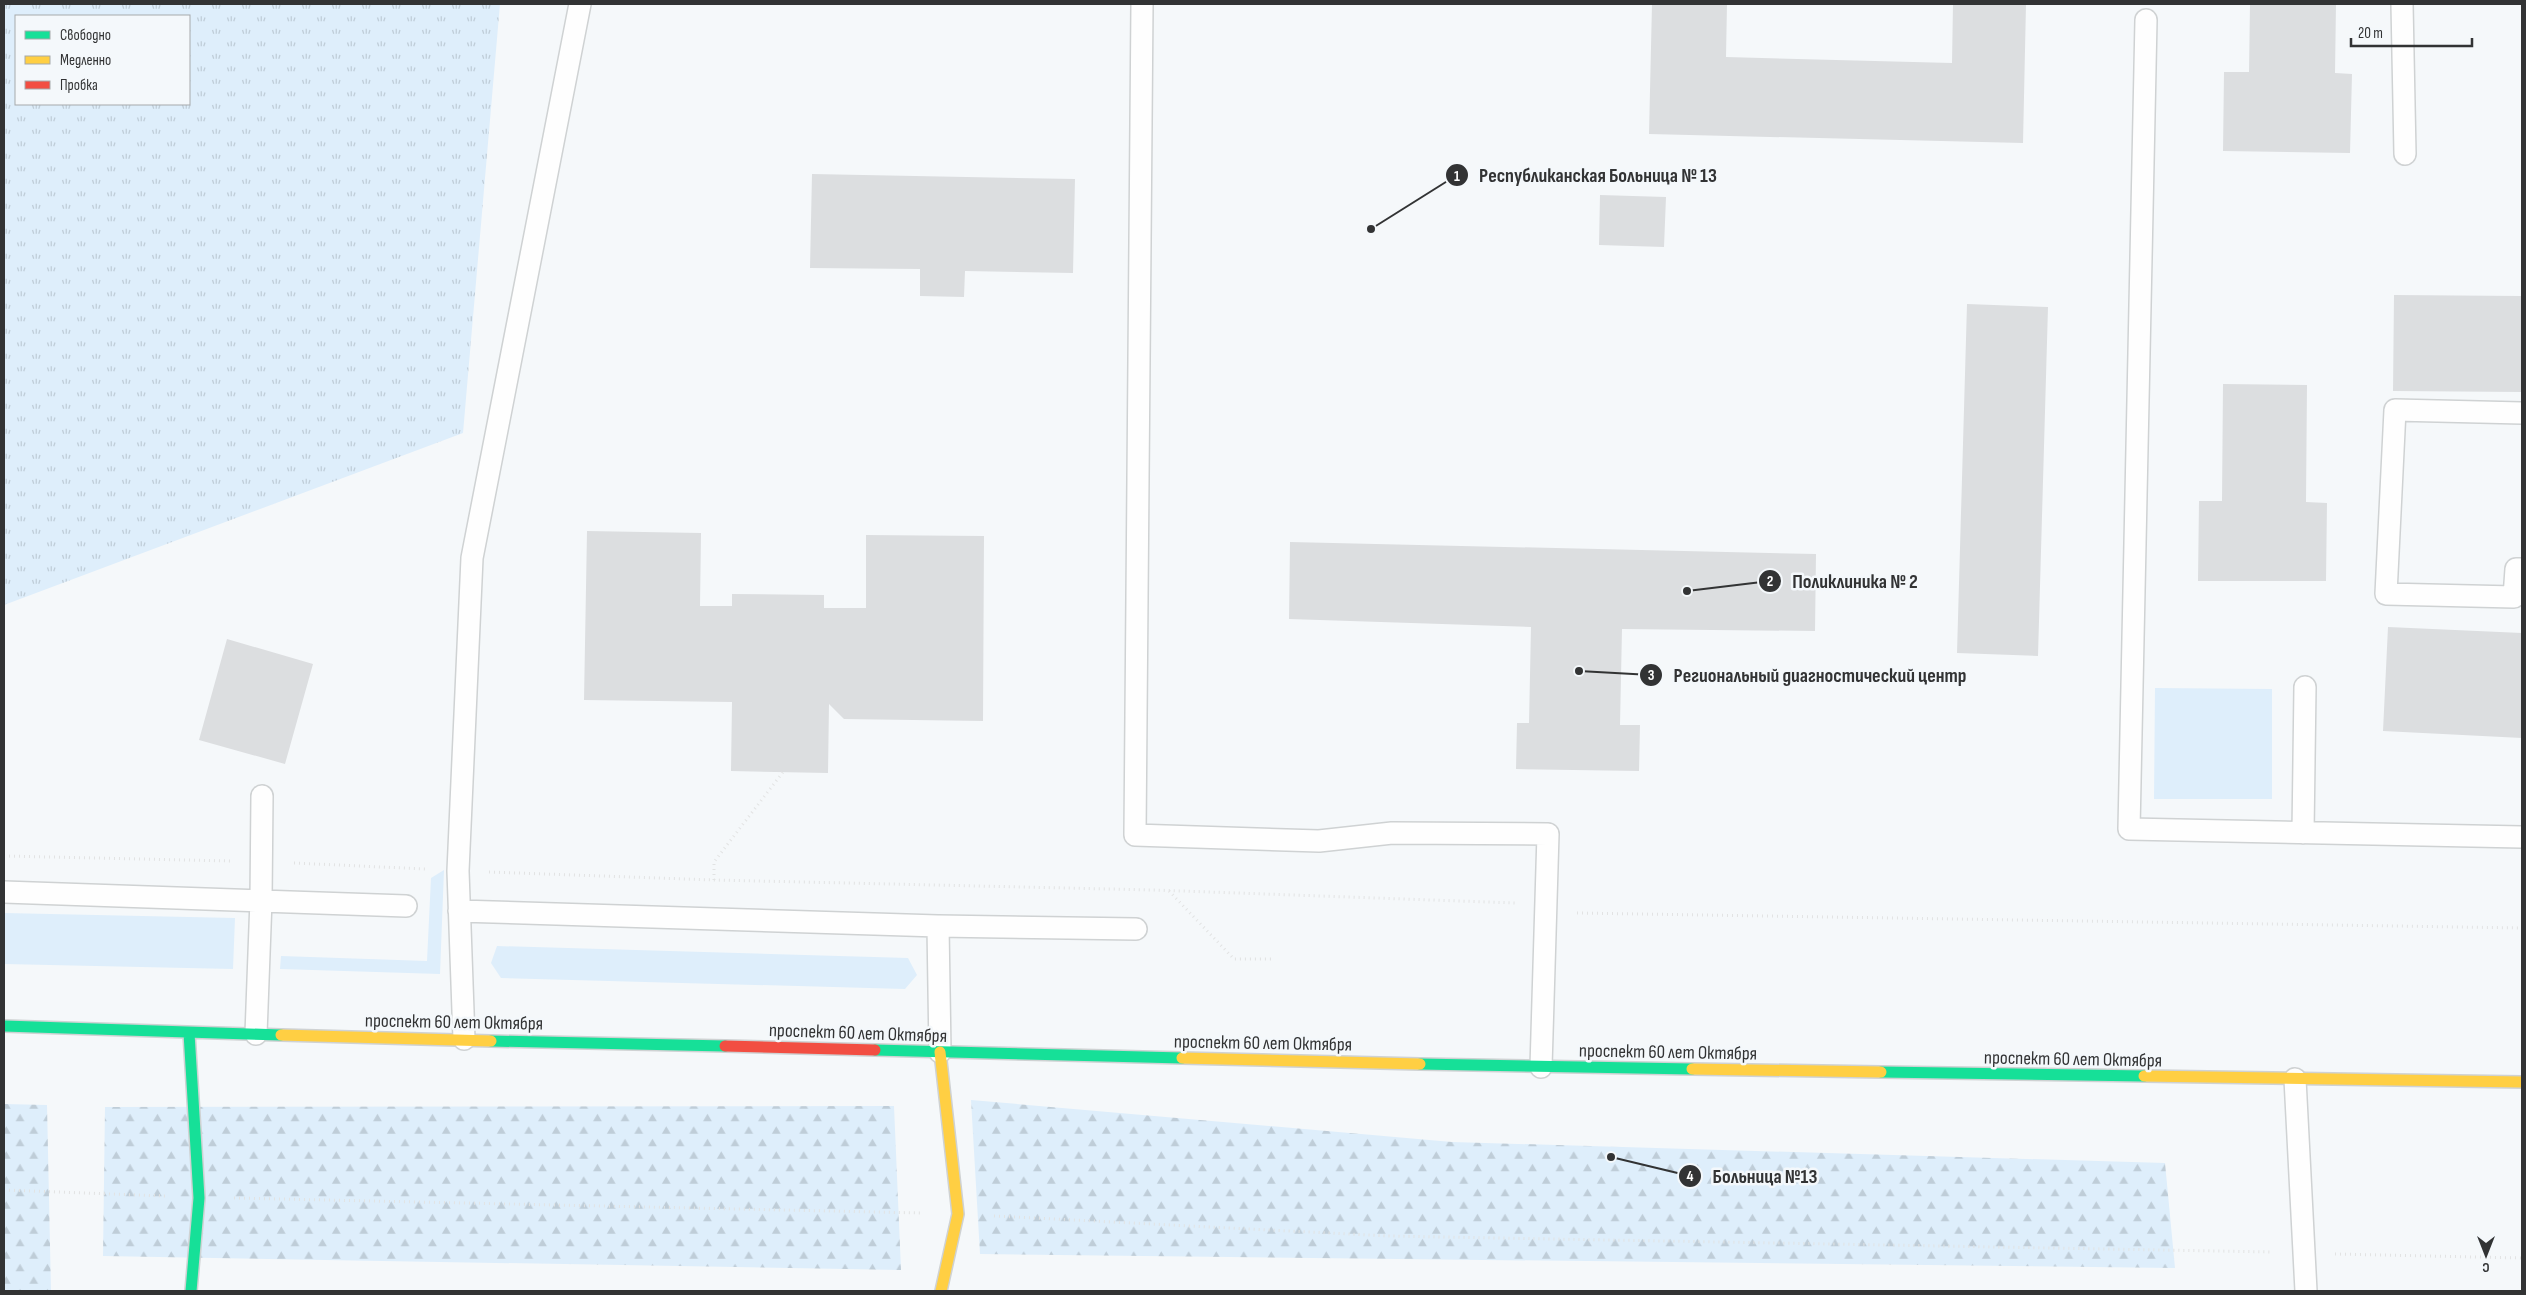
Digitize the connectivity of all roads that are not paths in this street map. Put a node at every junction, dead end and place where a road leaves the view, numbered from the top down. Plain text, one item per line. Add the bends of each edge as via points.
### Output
1 (580, 4) edge
2 (1142, 4) edge
3 (2402, 4) edge
4 (2146, 20) dead end
5 (2405, 154) dead end
6 (2522, 414) edge
7 (2522, 569) edge
8 (2305, 688) dead end
9 (262, 796) dead end
10 (2302, 833) junction
11 (2522, 837) edge
12 (4, 892) edge
13 (261, 900) junction
14 (406, 906) dead end
15 (459, 911) junction
16 (938, 926) junction
17 (1136, 929) dead end
18 (4, 1026) edge
19 (190, 1033) junction
20 (256, 1034) junction
21 (464, 1039) junction
22 (940, 1052) junction
23 (1541, 1067) junction
24 (2295, 1079) junction
25 (2522, 1082) edge
26 (190, 1291) edge
27 (941, 1291) edge
28 (2306, 1291) edge

1 - 15 lane via 472,558
2 - 23 lane via 1135,835 1319,841 1392,834 1548,834
3 - 5 lane
4 - 10 lane via 2129,829
6 - 7 lane via 2395,410 2386,594 2514,597 2516,568
8 - 10 lane
9 - 13 lane
10 - 11 lane
12 - 13 lane
13 - 14 lane
13 - 20 lane
15 - 16 lane
15 - 21 lane
16 - 17 lane
16 - 22 lane
18 - 19 main road, проспект 60 лет Октября
19 - 20 main road, проспект 60 лет Октября
19 - 26 main road via 198,1198
20 - 21 main road, проспект 60 лет Октября
21 - 22 main road, проспект 60 лет Октября
22 - 23 main road, проспект 60 лет Октября
22 - 27 main road via 958,1214
23 - 24 main road, проспект 60 лет Октября
24 - 25 main road, проспект 60 лет Октября
24 - 28 lane

